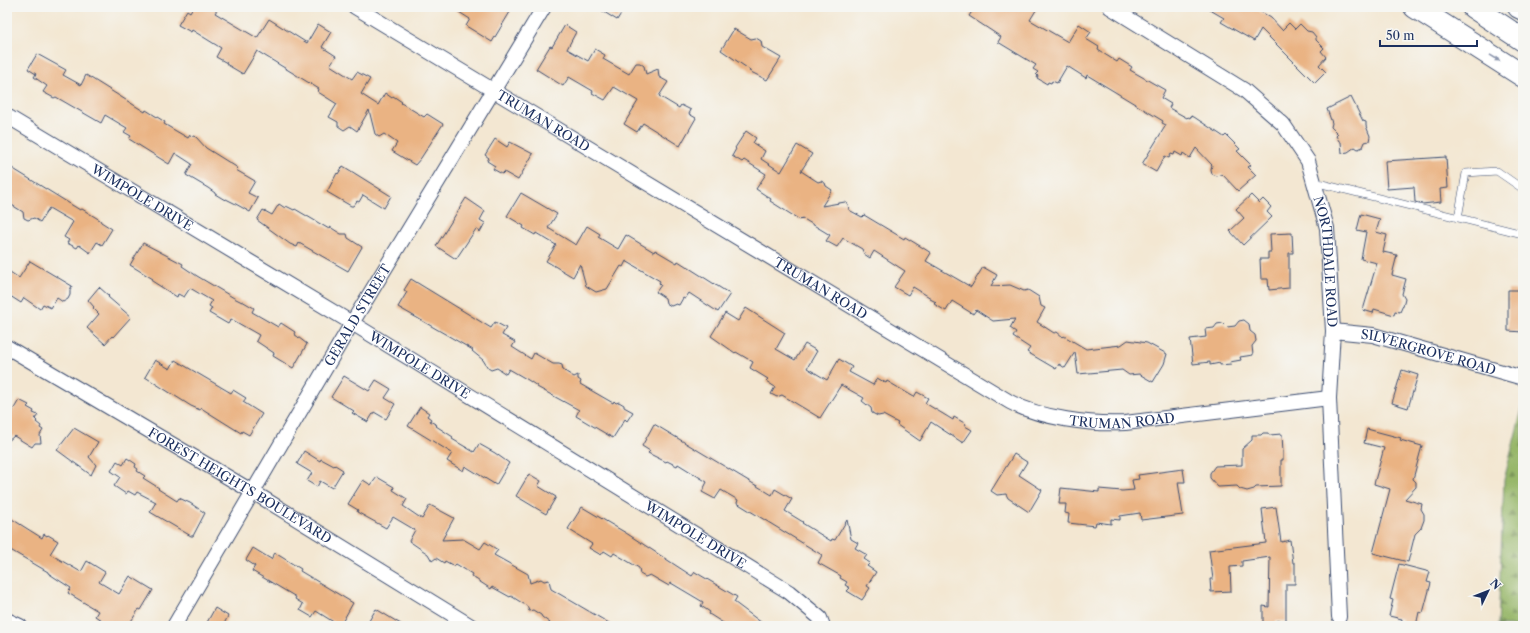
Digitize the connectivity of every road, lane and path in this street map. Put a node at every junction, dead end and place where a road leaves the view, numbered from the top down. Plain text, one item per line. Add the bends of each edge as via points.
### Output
1 (355, 7) edge
2 (544, 7) edge
3 (1110, 7) edge
4 (1415, 7) edge
5 (1473, 7) edge
6 (1519, 7) edge
7 (1523, 9) edge
8 (1523, 40) edge
9 (1523, 76) edge
10 (492, 90) junction
11 (7, 116) edge
12 (1314, 182) junction
13 (1523, 189) edge
14 (1458, 218) junction
15 (1523, 234) edge
16 (352, 323) junction
17 (1333, 331) junction
18 (7, 346) edge
19 (1523, 378) edge
20 (1329, 398) junction
21 (253, 492) junction
22 (1339, 617) dead end
23 (7, 620) edge
24 (20, 626) edge
25 (174, 626) edge
26 (471, 626) edge
27 (823, 626) edge

1 - 10 street, TRUMAN ROAD
2 - 10 street, GERALD STREET
3 - 12 street, NORTHDALE ROAD via 1244,90 1283,124 1308,161
4 -> 9 highway
5 - 8 highway
6 - 7 highway
10 - 16 street, GERALD STREET
10 - 20 street, TRUMAN ROAD via 1012,403 1031,410 1084,422 1108,424
11 - 16 street, WIMPOLE DRIVE
12 - 14 lane
12 - 17 street, NORTHDALE ROAD via 1327,228
13 - 14 lane via 1497,171 1466,173
14 - 15 lane
16 - 21 street, GERALD STREET
16 - 27 street, WIMPOLE DRIVE via 789,592 820,618
17 - 19 street, SILVERGROVE ROAD via 1374,335
17 - 20 street, NORTHDALE ROAD
18 - 21 street, FOREST HEIGHTS BOULEVARD
20 - 22 street, NORTHDALE ROAD
21 - 25 street, GERALD STREET
21 - 26 street, FOREST HEIGHTS BOULEVARD
23 - 24 street

